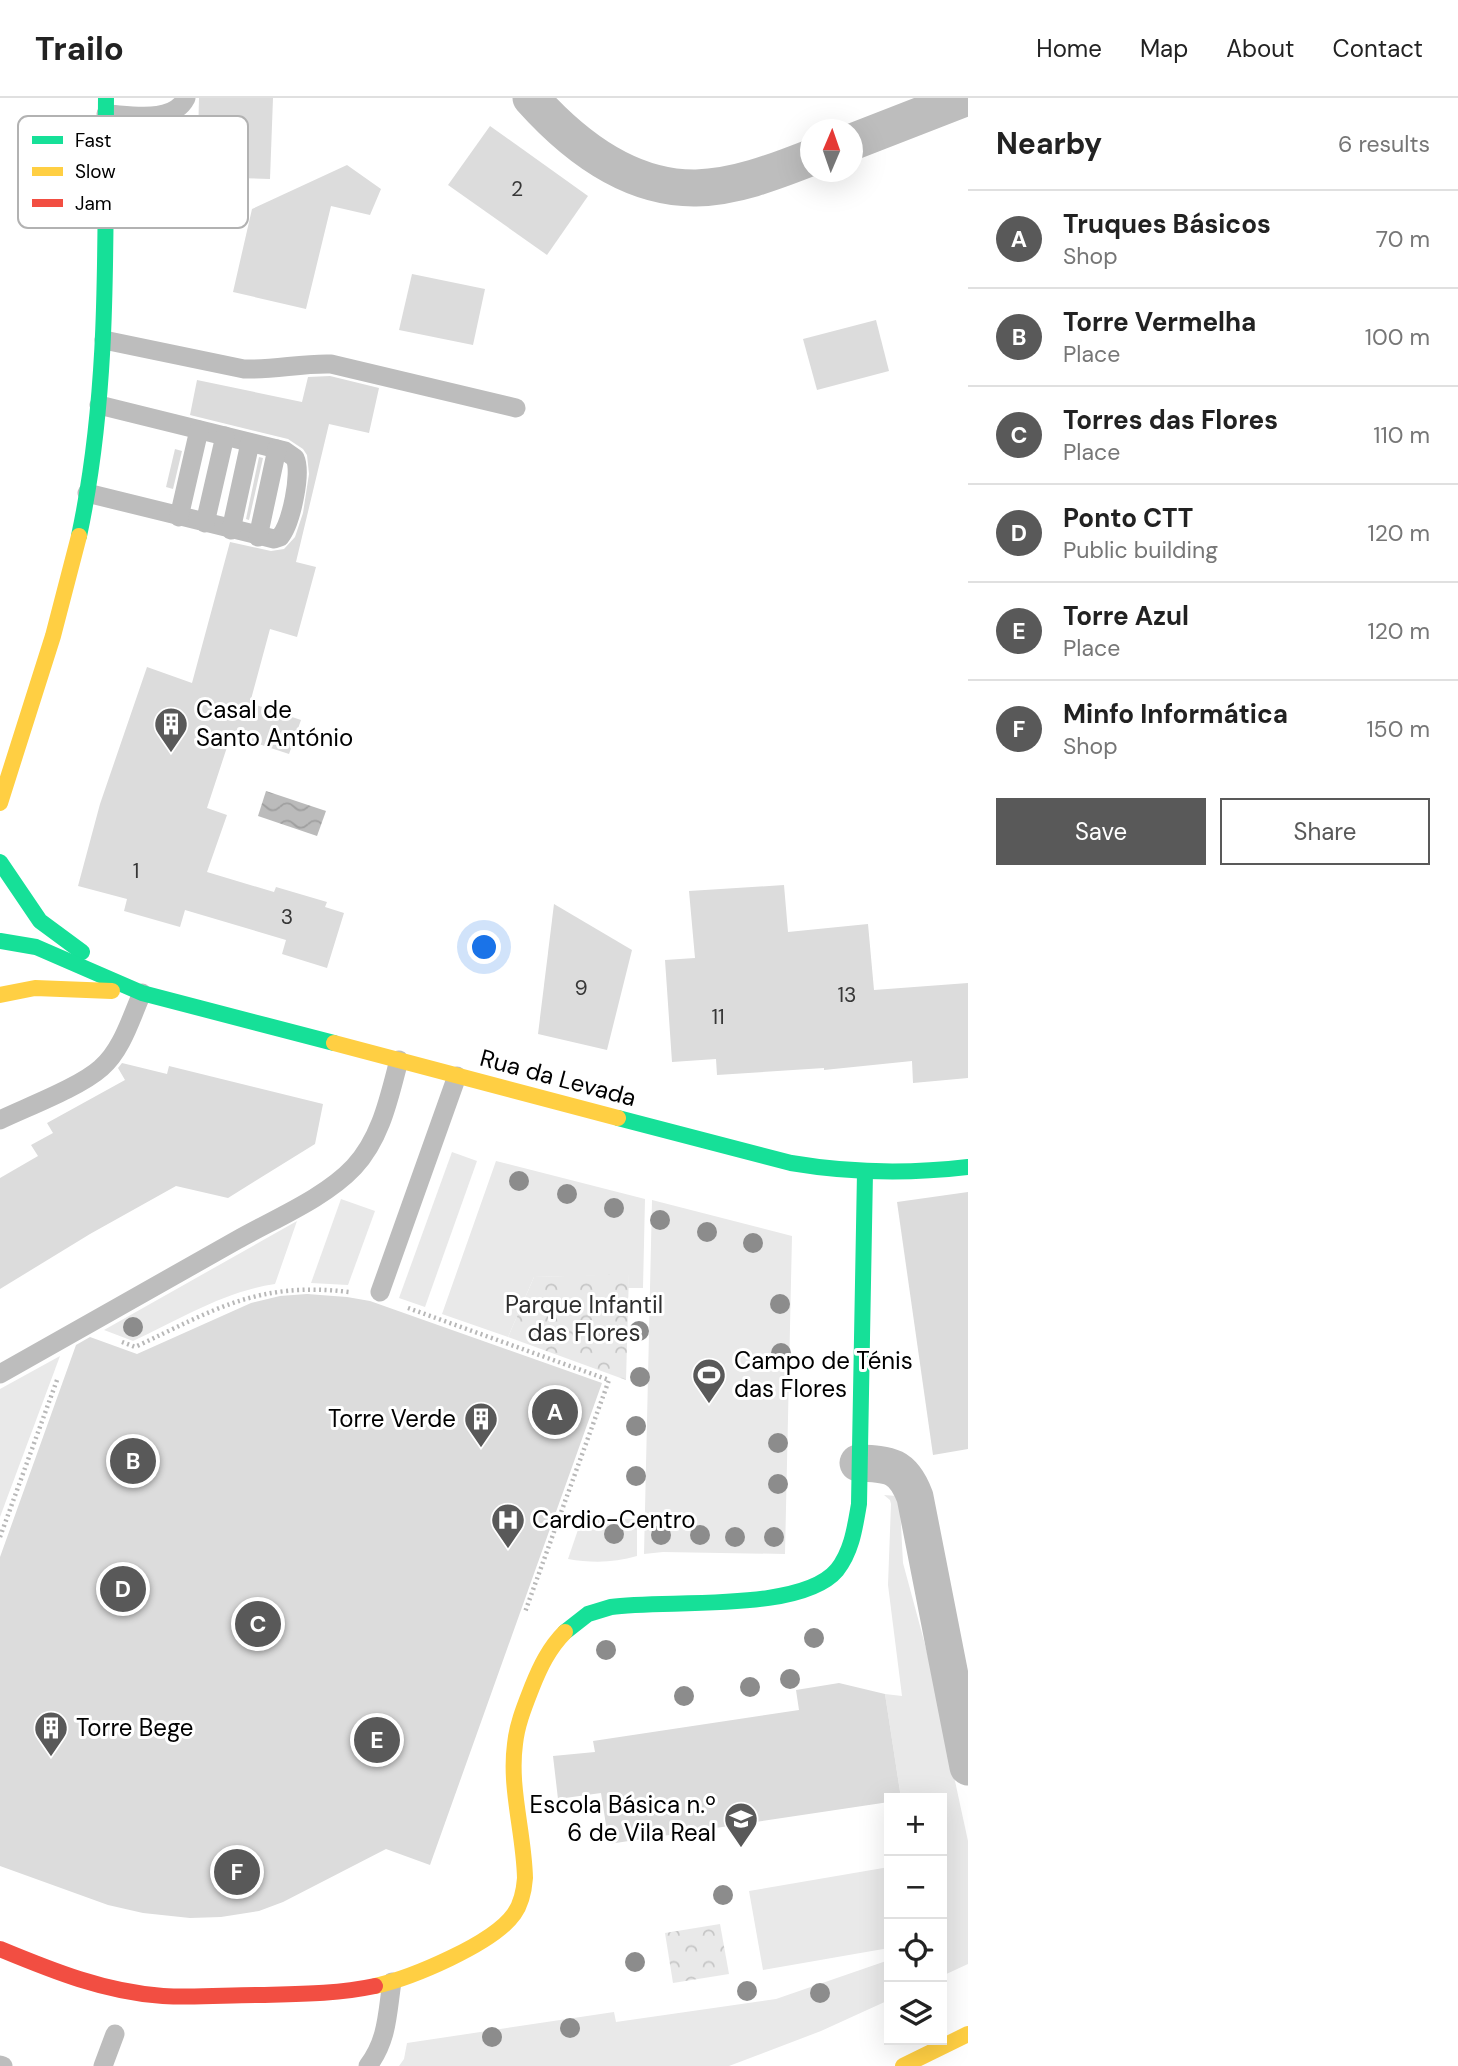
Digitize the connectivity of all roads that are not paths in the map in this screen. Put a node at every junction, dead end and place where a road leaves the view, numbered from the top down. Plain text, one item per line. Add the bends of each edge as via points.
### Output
1 (186, 98) edge
2 (531, 98) edge
3 (965, 98) edge
4 (106, 106) edge
5 (863, 138) edge
6 (800, 162) edge
7 (105, 228) edge
8 (104, 340) junction
9 (99, 405) junction
10 (516, 408) dead end
11 (200, 430) junction
12 (225, 436) junction
13 (250, 443) junction
14 (88, 493) junction
15 (179, 517) junction
16 (205, 523) junction
17 (231, 530) junction
18 (0, 803) edge
19 (0, 862) edge
20 (0, 941) edge
21 (142, 993) junction
22 (0, 995) edge
23 (399, 1060) junction
24 (457, 1076) junction
25 (0, 1120) edge
26 (968, 1167) edge
27 (865, 1172) junction
28 (380, 1292) dead end
29 (0, 1374) edge
30 (858, 1463) junction
31 (968, 1767) edge
32 (0, 1949) edge
33 (392, 1982) junction
34 (115, 2034) dead end
35 (968, 2034) edge
36 (103, 2066) edge
37 (368, 2066) edge
38 (903, 2066) edge

1 - 4 lane via 166,114
2 - 6 street via 586,149 657,183 719,186
3 - 5 street
7 - 8 main road
8 - 9 main road
8 - 10 lane via 244,369 331,364
9 - 11 lane
9 - 14 main road
11 - 12 lane
11 - 15 lane
12 - 13 lane
12 - 16 lane
13 - 17 lane
13 - 17 lane via 295,458 299,469 288,521 280,537 266,539
14 - 15 lane
14 - 18 main road via 66,595
15 - 16 lane
16 - 17 lane
19 - 21 main road via 48,928
20 - 21 main road via 46,951
21 - 22 main road via 57,987
21 - 23 main road, Rua da Levada
21 - 25 lane via 122,1037 101,1068
23 - 24 main road, Rua da Levada
23 - 29 lane via 376,1135 341,1179
24 - 27 main road, Rua da Levada via 791,1163
24 - 28 lane
26 - 27 main road, Rua da Levada
27 - 30 main road
30 - 31 street via 890,1466 910,1483
30 - 33 main road via 854,1540 839,1567 815,1587 784,1596 608,1606 582,1618 557,1640 537,1672 514,1746 524,1863 520,1905 486,1939
32 - 33 main road via 75,1978 149,1995 283,1994
33 - 37 lane via 386,2031
34 - 36 lane
35 - 38 main road

